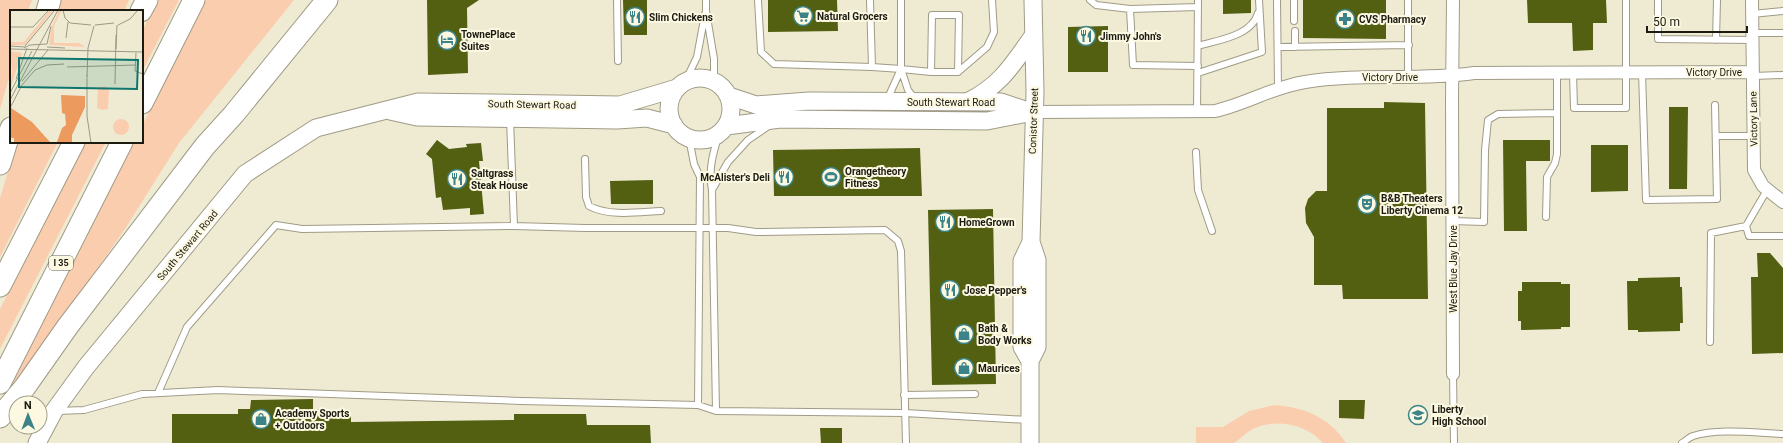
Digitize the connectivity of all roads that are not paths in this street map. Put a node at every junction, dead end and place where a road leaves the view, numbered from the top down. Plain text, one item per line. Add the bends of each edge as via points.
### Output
1 (50, 0) edge
2 (147, 0) edge
3 (194, 0) edge
4 (327, 0) edge
5 (617, 0) edge
6 (706, 0) edge
7 (758, 0) edge
8 (870, 0) edge
9 (901, 0) edge
10 (992, 0) edge
11 (1033, 0) edge
12 (1090, 0) edge
13 (1277, 0) edge
14 (1294, 0) edge
15 (1408, 0) edge
16 (1453, 0) edge
17 (1626, 0) edge
18 (1658, 0) edge
19 (1716, 0) edge
20 (1752, 0) edge
21 (1198, 3) edge
22 (1259, 3) edge
23 (1130, 9) junction
24 (47, 10) edge
25 (142, 10) edge
26 (706, 11) junction
27 (1783, 12) edge
28 (1752, 14) junction
29 (1294, 21) dead end
30 (1294, 32) dead end
31 (1783, 33) edge
32 (1033, 36) junction
33 (1752, 37) junction
34 (1716, 40) junction
35 (1409, 45) junction
36 (1198, 46) junction
37 (1278, 47) junction
38 (1295, 47) junction
39 (618, 61) dead end
40 (1198, 66) junction
41 (872, 67) junction
42 (901, 69) junction
43 (931, 72) junction
44 (958, 72) junction
45 (1626, 72) junction
46 (1642, 72) junction
47 (1198, 73) junction
48 (1557, 73) junction
49 (1573, 73) junction
50 (1753, 74) junction
51 (1783, 75) edge
52 (1452, 76) junction
53 (1408, 77) junction
54 (714, 81) junction
55 (681, 85) junction
56 (1278, 87) junction
57 (728, 96) junction
58 (143, 101) edge
59 (918, 101) junction
60 (886, 102) junction
61 (967, 102) junction
62 (1715, 105) dead end
63 (510, 111) junction
64 (1033, 112) junction
65 (1197, 112) junction
66 (1557, 113) junction
67 (780, 119) junction
68 (674, 125) junction
69 (722, 130) junction
70 (10, 131) edge
71 (1716, 136) junction
72 (1753, 136) junction
73 (689, 138) junction
74 (73, 143) edge
75 (121, 143) edge
76 (1196, 152) dead end
77 (585, 159) dead end
78 (0, 164) edge
79 (712, 190) junction
80 (1767, 190) junction
81 (1783, 202) edge
82 (662, 211) dead end
83 (1546, 217) dead end
84 (1452, 221) junction
85 (514, 226) junction
86 (1746, 226) junction
87 (713, 228) junction
88 (699, 229) junction
89 (1212, 231) dead end
90 (1783, 236) edge
91 (0, 286) edge
92 (1710, 342) dead end
93 (1453, 374) joint
94 (0, 383) edge
95 (158, 393) junction
96 (975, 394) dead end
97 (904, 395) junction
98 (698, 405) junction
99 (54, 411) junction
100 (716, 411) junction
101 (905, 413) junction
102 (0, 417) edge
103 (1030, 420) junction
104 (1783, 434) edge
105 (37, 443) edge
106 (906, 443) edge
107 (1030, 443) edge
108 (1454, 443) edge
109 (1682, 443) edge

1 - 24 highway
2 - 25 highway
3 - 58 highway
4 - 102 highway via 205,146
5 - 39 lane
6 - 26 lane
7 - 41 lane via 761,52 774,64
8 - 41 lane
9 - 42 lane
10 - 44 lane via 994,32 987,47
11 - 32 street, Conistor Street
12 - 23 lane via 1096,5
13 - 37 lane
14 - 29 lane
15 - 35 lane
16 - 52 street, West Blue Jay Drive
17 - 45 lane
18 - 34 lane via 1658,39
19 - 34 lane
20 - 28 street, Victory Lane
21 - 23 lane
21 - 36 lane
22 - 36 lane via 1252,26 1243,32
22 - 47 lane via 1262,52
23 - 40 lane via 1133,65
26 - 54 lane via 714,59
26 - 55 lane via 697,57
27 - 28 lane
28 - 33 street, Victory Lane
30 - 38 lane
31 - 33 lane
32 - 61 street via 997,83 985,93
32 - 64 street, Conistor Street
33 - 34 lane
33 - 50 street, Victory Lane
35 - 38 lane
35 - 53 lane
36 - 40 lane
37 - 38 lane
37 - 56 lane
40 - 47 lane
41 - 42 lane
42 - 43 lane
42 - 59 lane via 908,90
42 - 60 lane
43 - 44 lane
43 - 44 lane via 932,15 959,15
45 - 46 street, Victory Drive
45 - 49 street, Victory Drive
45 - 49 lane via 1626,108 1574,108
46 - 50 street, Victory Drive
46 - 71 lane via 1646,200 1717,199
47 - 65 lane
48 - 49 street, Victory Drive
48 - 52 street, Victory Drive via 1474,73
48 - 66 lane
50 - 51 lane
50 - 72 street, Victory Lane
52 - 53 street, Victory Drive
52 - 84 street, West Blue Jay Drive
53 - 56 street, Victory Drive via 1329,79
54 - 55 street via 694,79
54 - 57 street
55 - 63 street, South Stewart Road via 620,105
55 - 68 street via 669,106
56 - 65 street, Victory Drive via 1234,107
57 - 60 street, South Stewart Road via 756,105 809,101
57 - 69 street via 731,106 730,117
59 - 60 street, South Stewart Road
59 - 61 street, South Stewart Road
61 - 64 street, South Stewart Road via 1001,102
62 - 71 lane
63 - 68 street, South Stewart Road via 617,120 647,118
63 - 85 lane
63 - 99 street, South Stewart Road via 417,117 386,111 316,128 245,174 86,367
64 - 65 street, Victory Drive
64 - 67 street, South Stewart Road via 987,120
64 - 103 street, Conistor Street via 1031,242 1022,261 1022,347 1030,361
66 - 83 lane via 1557,154 1547,177
66 - 84 lane via 1498,114 1488,120 1484,222
67 - 69 street, South Stewart Road
67 - 79 lane via 748,140 728,162
68 - 73 street
69 - 73 street via 709,138
69 - 79 lane via 712,154 709,176
70 - 78 highway
71 - 72 lane
72 - 80 street, Victory Lane via 1754,170 1757,179
73 - 88 lane via 694,164 700,178
74 - 91 highway
75 - 94 highway, I 35
76 - 89 lane via 1198,190
77 - 82 lane via 586,198 589,206 613,212
79 - 87 lane
80 - 81 street, Victory Lane
80 - 86 lane
84 - 93 street, West Blue Jay Drive
85 - 88 lane
85 - 95 lane via 302,229 276,225 187,327
86 - 90 lane via 1750,236
86 - 92 lane via 1712,233
87 - 88 lane
87 - 97 lane via 756,232 885,230 892,234 898,241 901,251
87 - 100 lane
88 - 98 lane
93 - 108 lane, West Blue Jay Drive
95 - 98 lane via 218,390 521,402
95 - 99 lane via 128,397 84,410
96 - 97 lane
97 - 101 lane
98 - 100 lane
99 - 105 street, South Stewart Road
100 - 101 lane
101 - 103 lane
101 - 106 lane
103 - 107 street, Conistor Street
104 - 109 lane via 1709,434 1692,436

